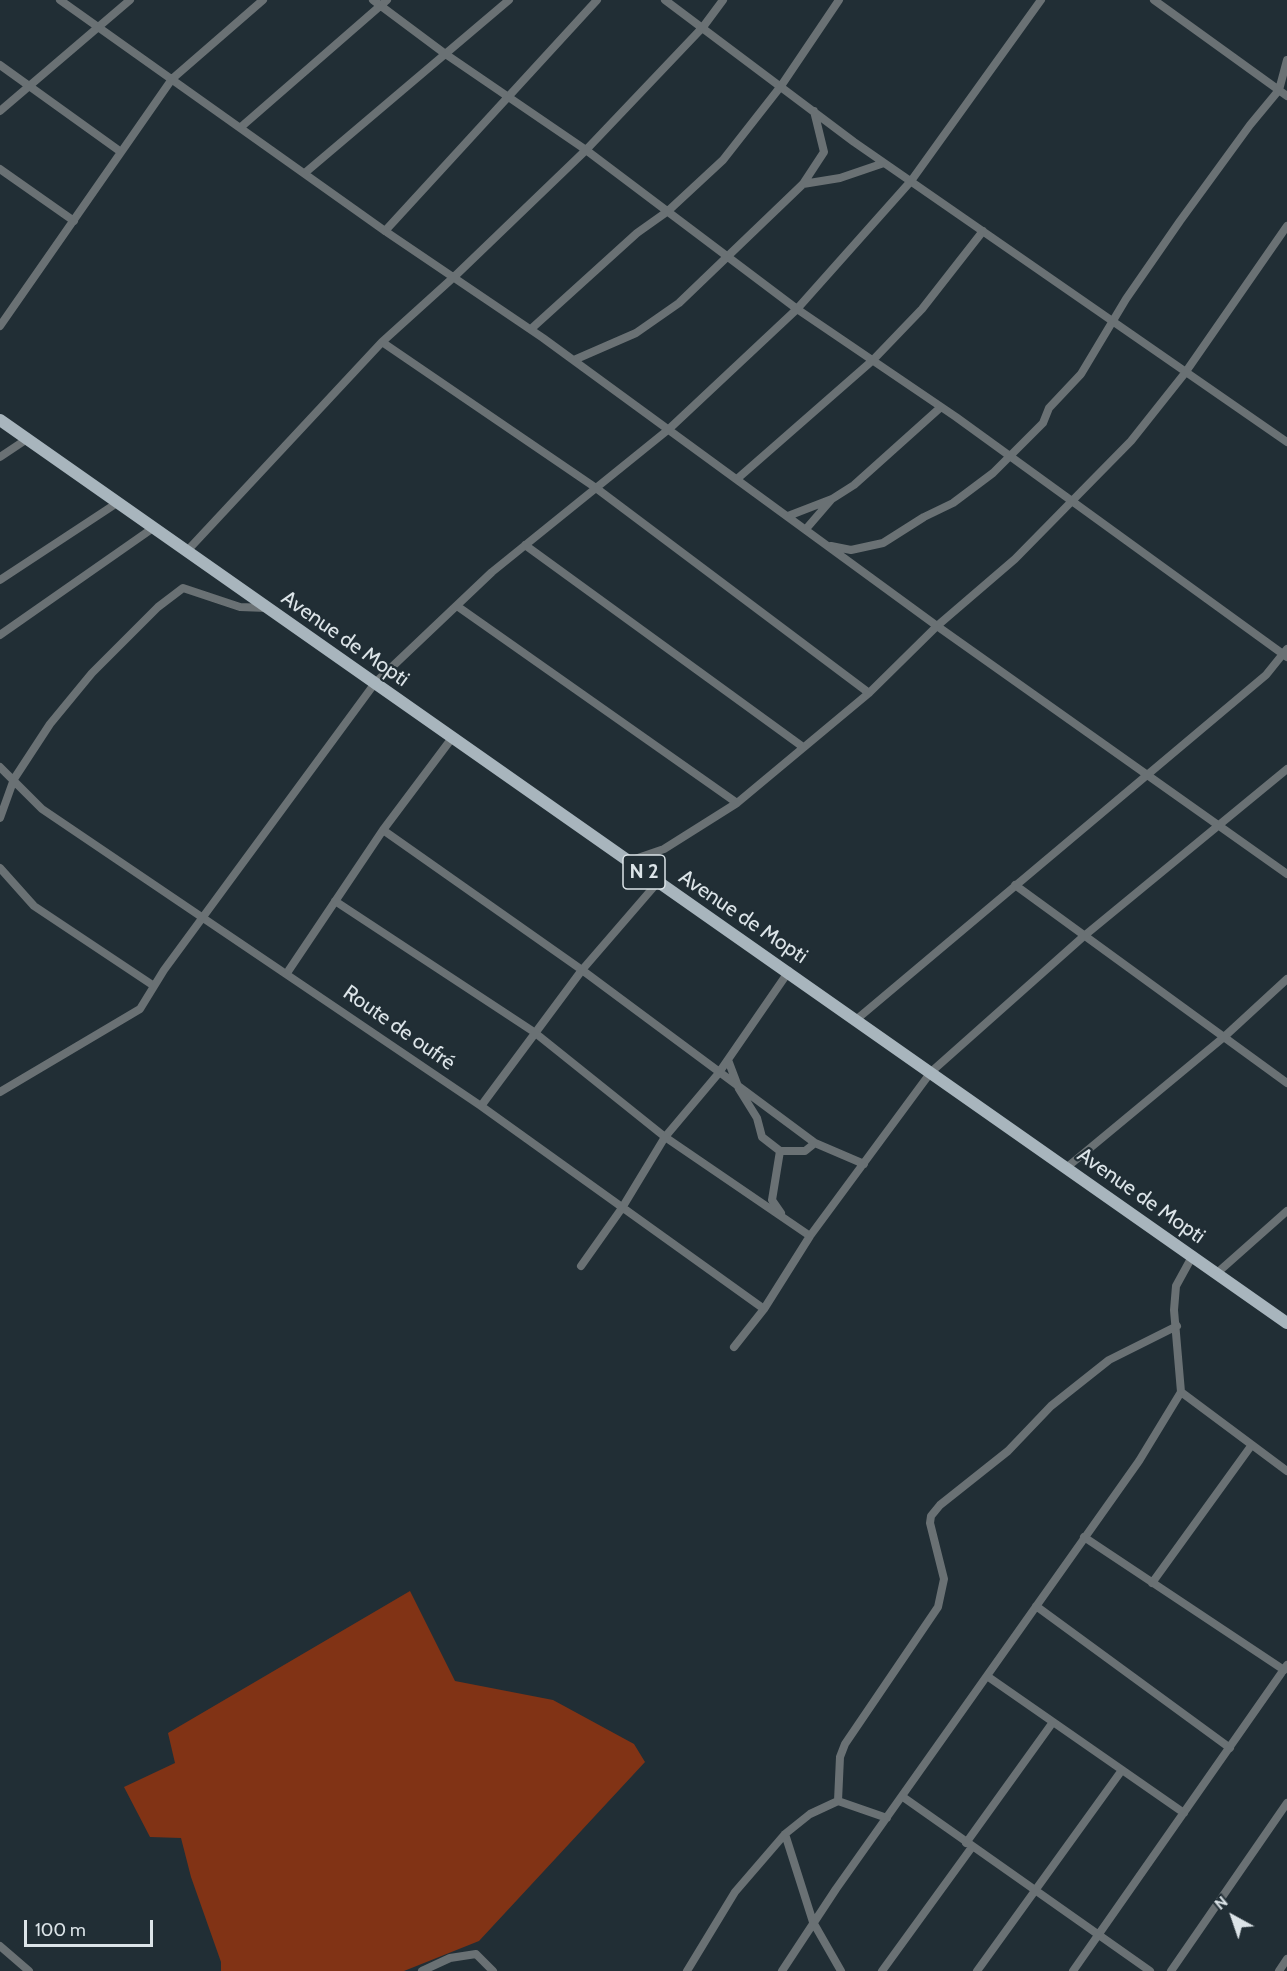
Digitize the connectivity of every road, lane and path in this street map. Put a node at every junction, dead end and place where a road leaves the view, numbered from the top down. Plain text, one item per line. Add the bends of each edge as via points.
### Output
1 (60, 0) edge
2 (130, 0) edge
3 (263, 0) edge
4 (509, 0) edge
5 (597, 0) edge
6 (665, 0) edge
7 (723, 0) edge
8 (839, 0) edge
9 (1041, 0) edge
10 (1154, 0) edge
11 (380, 2) edge
12 (98, 27) junction
13 (703, 27) junction
14 (444, 53) junction
15 (1287, 60) edge
16 (0, 65) edge
17 (171, 79) junction
18 (781, 86) junction
19 (29, 87) junction
20 (1279, 90) junction
21 (1287, 96) edge
22 (507, 98) junction
23 (0, 111) edge
24 (814, 111) junction
25 (241, 127) junction
26 (586, 150) junction
27 (121, 152) junction
28 (884, 163) junction
29 (0, 169) edge
30 (306, 172) junction
31 (911, 181) junction
32 (803, 184) junction
33 (668, 211) junction
34 (74, 220) junction
35 (1287, 226) edge
36 (385, 231) junction
37 (983, 231) junction
38 (728, 257) junction
39 (455, 276) junction
40 (797, 309) junction
41 (1112, 322) junction
42 (0, 327) edge
43 (531, 329) junction
44 (382, 342) junction
45 (574, 360) junction
46 (873, 360) junction
47 (1185, 373) junction
48 (941, 407) junction
49 (0, 420) edge
50 (669, 429) junction
51 (27, 439) junction
52 (1287, 442) edge
53 (0, 457) edge
54 (1010, 457) junction
55 (737, 479) junction
56 (596, 488) junction
57 (832, 499) junction
58 (117, 502) junction
59 (1072, 503) junction
60 (788, 516) junction
61 (153, 528) junction
62 (806, 529) junction
63 (525, 545) junction
64 (827, 545) junction
65 (186, 551) junction
66 (0, 580) edge
67 (457, 606) junction
68 (268, 608) junction
69 (937, 626) junction
70 (0, 635) edge
71 (1286, 654) edge
72 (375, 684) junction
73 (869, 693) junction
74 (452, 738) junction
75 (803, 747) junction
76 (0, 766) edge
77 (1287, 770) edge
78 (1148, 774) junction
79 (14, 779) junction
80 (737, 803) junction
81 (0, 818) edge
82 (1218, 824) junction
83 (383, 830) junction
84 (629, 861) junction
85 (0, 868) edge
86 (1287, 874) edge
87 (658, 882) junction
88 (1015, 885) junction
89 (335, 901) junction
90 (203, 917) junction
91 (1084, 936) junction
92 (582, 970) junction
93 (789, 972) junction
94 (287, 973) junction
95 (1287, 979) edge
96 (154, 986) junction
97 (857, 1019) junction
98 (534, 1032) junction
99 (1224, 1037) junction
100 (728, 1060) junction
101 (932, 1072) junction
102 (718, 1074) junction
103 (1287, 1083) edge
104 (740, 1089) junction
105 (0, 1092) edge
106 (481, 1106) junction
107 (665, 1137) junction
108 (815, 1143) junction
109 (780, 1151) junction
110 (864, 1164) junction
111 (1066, 1167) junction
112 (622, 1208) junction
113 (1287, 1211) edge
114 (784, 1218) junction
115 (810, 1236) junction
116 (1193, 1255) junction
117 (580, 1266) dead end
118 (1217, 1273) junction
119 (764, 1309) junction
120 (1287, 1323) edge
121 (1176, 1326) junction
122 (734, 1347) dead end
123 (1181, 1392) junction
124 (1251, 1446) junction
125 (1287, 1471) edge
126 (1084, 1537) junction
127 (1152, 1583) junction
128 (1036, 1606) junction
129 (1285, 1668) edge
130 (987, 1677) junction
131 (1053, 1722) junction
132 (1230, 1748) junction
133 (1122, 1770) junction
134 (903, 1797) junction
135 (838, 1801) junction
136 (1287, 1803) edge
137 (1184, 1813) junction
138 (887, 1818) junction
139 (785, 1834) junction
140 (969, 1845) junction
141 (1035, 1892) junction
142 (813, 1922) junction
143 (1100, 1935) junction
144 (0, 1946) edge
145 (1287, 1959) edge
146 (29, 1971) edge
147 (422, 1971) edge
148 (493, 1971) edge
149 (687, 1971) edge
150 (782, 1971) edge
151 (841, 1971) edge
152 (882, 1971) edge
153 (977, 1971) edge
154 (1074, 1971) edge
155 (1150, 1971) edge
156 (1171, 1971) edge
157 (1279, 1971) edge

1 - 12 street
2 - 12 street
3 - 17 street
4 - 14 street
5 - 22 street
6 - 13 street
7 - 13 street
8 - 18 street
9 - 31 street
10 - 20 street
11 - 14 street
11 - 25 street
12 - 17 street
12 - 19 street
13 - 18 street
13 - 26 street
14 - 22 street
14 - 30 street
15 - 20 street
16 - 19 street
17 - 25 street
17 - 27 street
18 - 24 street
18 - 33 street via 723,160
19 - 23 street
19 - 27 street
20 - 21 street
20 - 41 street via 1192,204
22 - 26 street
22 - 36 street
24 - 28 street
24 - 32 street via 824,152
25 - 30 street
26 - 33 street
26 - 39 street
27 - 34 street
28 - 31 street
28 - 32 street via 840,178
29 - 34 street
30 - 36 street
31 - 37 street
31 - 40 street
32 - 38 street
33 - 38 street
33 - 43 street via 637,233
34 - 42 street
35 - 47 street
36 - 39 street
37 - 41 street
37 - 46 street via 922,309
38 - 40 street
38 - 45 street via 679,303 636,333
39 - 43 street
39 - 44 street
40 - 46 street
40 - 50 street
41 - 47 street
41 - 54 street via 1081,374
43 - 45 street
44 - 56 street
44 - 65 street
45 - 50 street
46 - 48 street
46 - 55 street
47 - 52 street
47 - 59 street via 1131,441
48 - 54 street
48 - 57 street via 854,485
49 - 51 main road, Avenue de Mopti / N 2
50 - 55 street
50 - 56 street
51 - 53 street
51 - 58 main road, Avenue de Mopti / N 2
54 - 59 street
54 - 64 street via 953,503 883,543 851,550
55 - 60 street
56 - 63 street
56 - 73 street
57 - 60 street
57 - 62 street
58 - 61 main road, Avenue de Mopti / N 2
58 - 66 street
59 - 69 street via 1016,559
59 - 71 street
60 - 62 street
61 - 65 main road, Avenue de Mopti / N 2
61 - 70 street
62 - 64 street
63 - 67 street
63 - 75 street
64 - 69 street
65 - 68 main road, Avenue de Mopti / N 2
67 - 72 street
67 - 80 street
68 - 72 main road, Avenue de Mopti / N 2
68 - 79 street via 240,607 183,588 136,628 93,673 50,724
69 - 73 street
69 - 78 street
71 - 78 street
72 - 74 main road, Avenue de Mopti / N 2
72 - 90 street
73 - 75 street
74 - 83 street
74 - 84 main road, Avenue de Mopti / N 2
75 - 80 street
76 - 79 street, Route de oufré
77 - 82 street
78 - 82 street
78 - 88 street
79 - 81 street
79 - 90 street, Route de oufré via 42,809
80 - 84 street via 664,849
82 - 86 street
82 - 91 street
83 - 89 street
83 - 92 street
84 - 87 main road, Avenue de Mopti / N 2
85 - 96 street via 34,906
87 - 92 street
87 - 93 main road, Avenue de Mopti / N 2
88 - 91 street
88 - 97 street
89 - 94 street
89 - 98 street
90 - 94 street, Route de oufré
90 - 96 street
91 - 99 street
91 - 101 street
92 - 98 street
92 - 102 street
93 - 97 main road, Avenue de Mopti / N 2
93 - 100 street
94 - 106 street, Route de oufré
95 - 99 street
96 - 105 street via 140,1009
97 - 101 main road, Avenue de Mopti / N 2
98 - 106 street
98 - 107 street
99 - 103 street
99 - 111 street
100 - 102 street
100 - 104 street
101 - 110 street
101 - 111 main road, Avenue de Mopti / N 2
102 - 104 street
102 - 107 street
104 - 108 street
104 - 109 street via 757,1118 762,1137
106 - 112 street, Route de oufré
107 - 112 street
107 - 114 street
108 - 109 street via 804,1151
108 - 110 street
109 - 114 street via 772,1200
110 - 115 street
111 - 116 main road, Avenue de Mopti / N 2
112 - 117 street
112 - 119 street, Route de oufré
113 - 118 street
114 - 115 street
115 - 119 street
116 - 118 main road, Avenue de Mopti / N 2
116 - 121 street via 1176,1286
118 - 120 main road, Avenue de Mopti / N 2
119 - 122 street
121 - 123 street
121 - 135 street via 1109,1360 1051,1406 1008,1451 931,1515 944,1579 938,1607 845,1744 840,1757
123 - 124 street
123 - 126 street
124 - 125 street
124 - 127 street
126 - 127 street
126 - 128 street
127 - 129 street
128 - 130 street
128 - 132 street
129 - 132 street
130 - 131 street
130 - 134 street
131 - 133 street
131 - 140 street
132 - 137 street
133 - 137 street
133 - 141 street
134 - 138 street
134 - 140 street
135 - 138 street
135 - 139 street via 810,1814
136 - 156 street
137 - 143 street
138 - 142 street
139 - 142 street
139 - 149 street via 735,1892
140 - 141 street
140 - 152 street
141 - 143 street
141 - 153 street
142 - 150 street
142 - 151 street
143 - 154 street
143 - 155 street
144 - 146 street
145 - 157 street
147 - 148 street via 450,1958 476,1954

